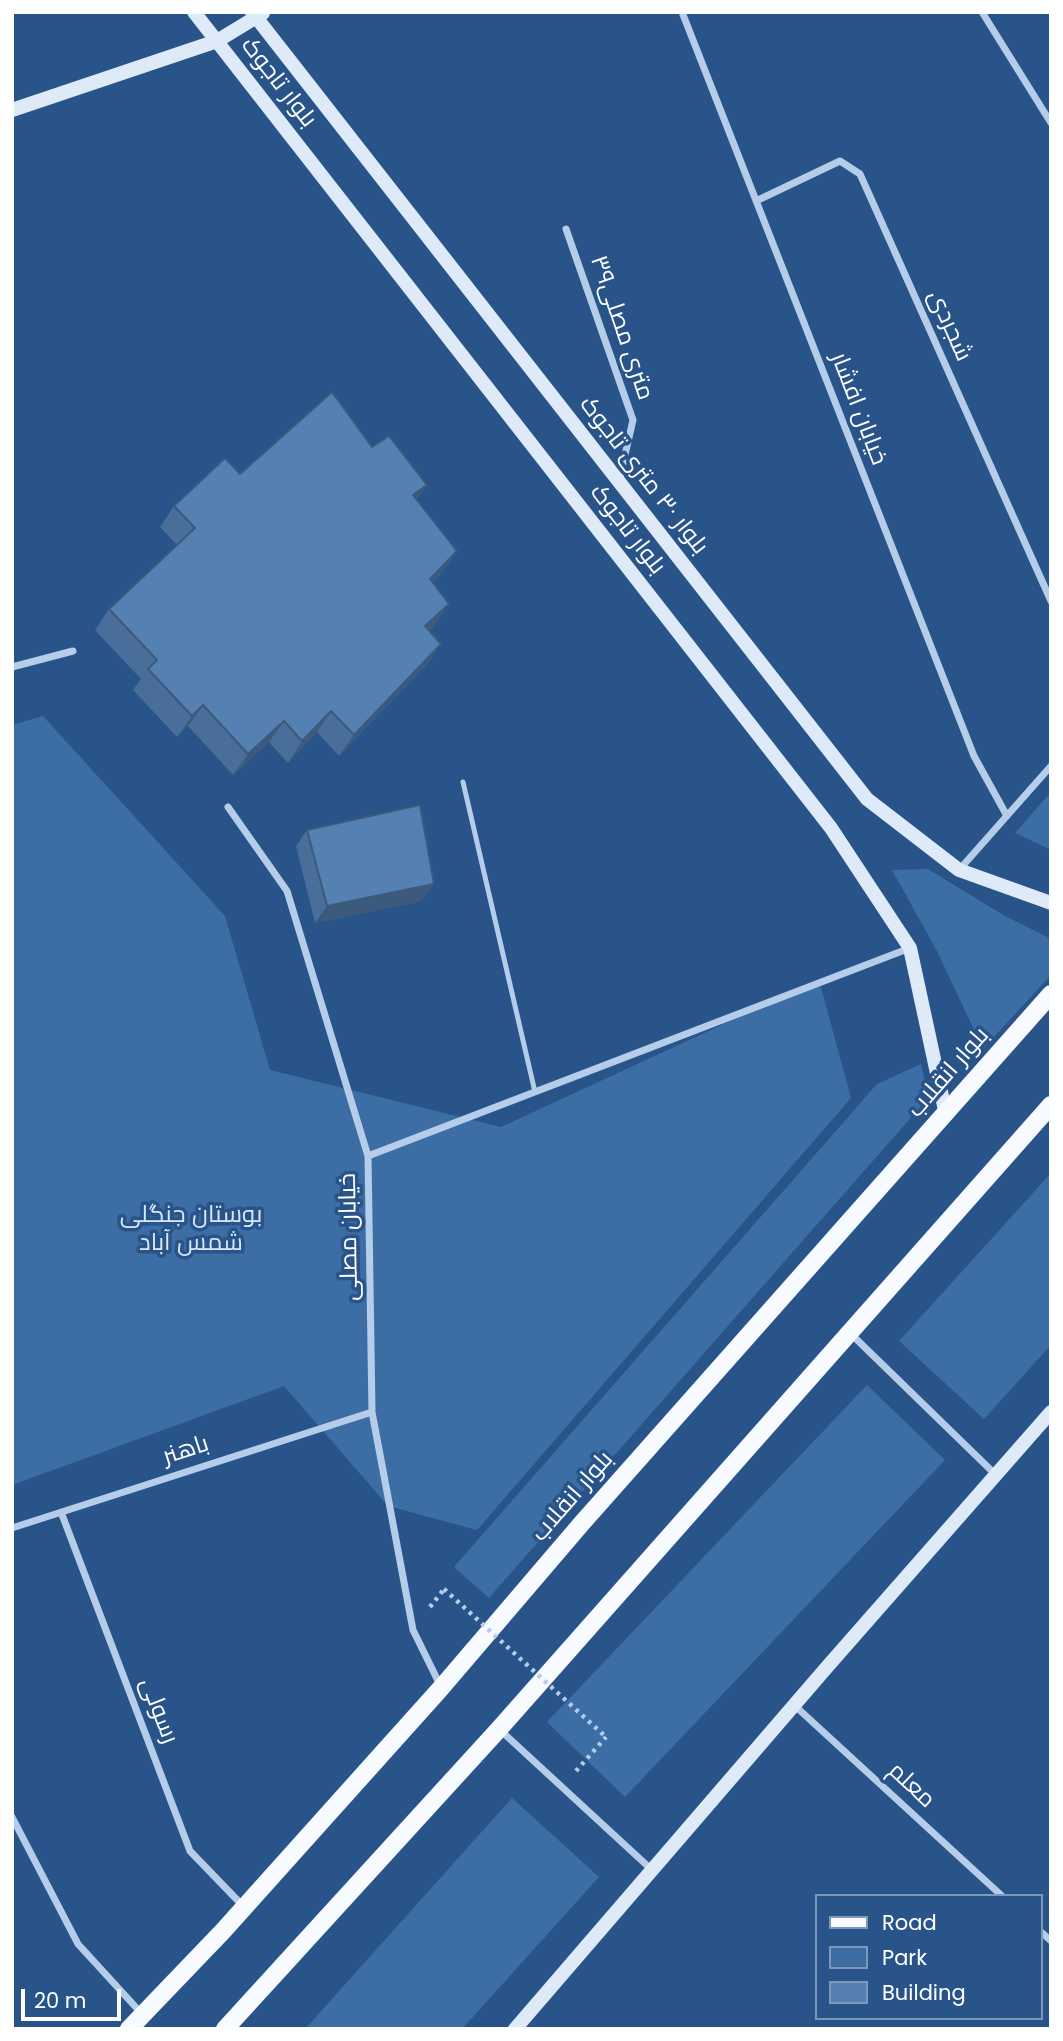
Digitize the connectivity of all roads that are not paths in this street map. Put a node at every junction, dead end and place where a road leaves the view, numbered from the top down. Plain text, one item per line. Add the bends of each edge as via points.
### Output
1 (194, 12) edge
2 (682, 12) edge
3 (982, 12) edge
4 (257, 14) edge
5 (216, 41) junction
6 (12, 110) edge
7 (1051, 123) edge
8 (756, 201) junction
9 (566, 229) dead end
10 (619, 481) junction
11 (1051, 601) edge
12 (73, 651) dead end
13 (12, 667) edge
14 (1051, 766) edge
15 (463, 782) dead end
16 (229, 807) dead end
17 (1007, 816) junction
18 (959, 870) junction
19 (1051, 903) edge
20 (910, 948) junction
21 (1051, 995) edge
22 (535, 1092) junction
23 (1051, 1105) edge
24 (946, 1115) junction
25 (368, 1156) junction
26 (849, 1333) junction
27 (372, 1412) junction
28 (1051, 1412) edge
29 (996, 1475) junction
30 (61, 1512) junction
31 (12, 1528) edge
32 (441, 1688) junction
33 (794, 1705) junction
34 (499, 1729) junction
35 (12, 1816) edge
36 (652, 1870) junction
37 (1000, 1894) edge
38 (245, 1908) junction
39 (142, 2015) junction
40 (129, 2029) edge
41 (225, 2029) edge
42 (515, 2029) edge

1 - 5 main road, بلوار تاجوک
2 - 8 street, خیابان افشار
3 - 7 street
4 - 5 main road
4 - 10 main road, بلوار ۳۰ متری تاجوک
5 - 6 main road
5 - 20 main road, بلوار تاجوک via 831,828
8 - 11 street, شجردی via 840,161 860,174
8 - 17 street, خیابان افشار via 974,756
9 - 10 street, ۳۹متری مصلی via 633,420
10 - 18 main road, بلوار ۳۰ متری تاجوک via 867,799
12 - 13 street
14 - 17 street
15 - 22 lane
16 - 25 street, خیابان مصلی via 287,891
17 - 18 street
18 - 19 main road, بلوار ۳۰ متری تاجوک
20 - 22 street
20 - 24 main road, بلوار تاجوک
21 - 24 main road, بلوار انقلاب
22 - 25 street
23 - 26 main road
24 - 32 main road, بلوار انقلاب
25 - 27 street, خیابان مصلی
26 - 29 street
26 - 34 main road
27 - 30 street, باهنر
27 - 32 street, خیابان مصلی via 413,1630
28 - 29 main road
29 - 33 main road
30 - 31 street, باهنر
30 - 38 street, رسولی via 190,1851
32 - 38 main road, بلوار انقلاب
33 - 36 main road
33 - 37 street, معلم
34 - 36 street
34 - 41 main road
35 - 39 street via 78,1944
36 - 42 main road
38 - 39 main road, بلوار انقلاب
39 - 40 main road, بلوار انقلاب

